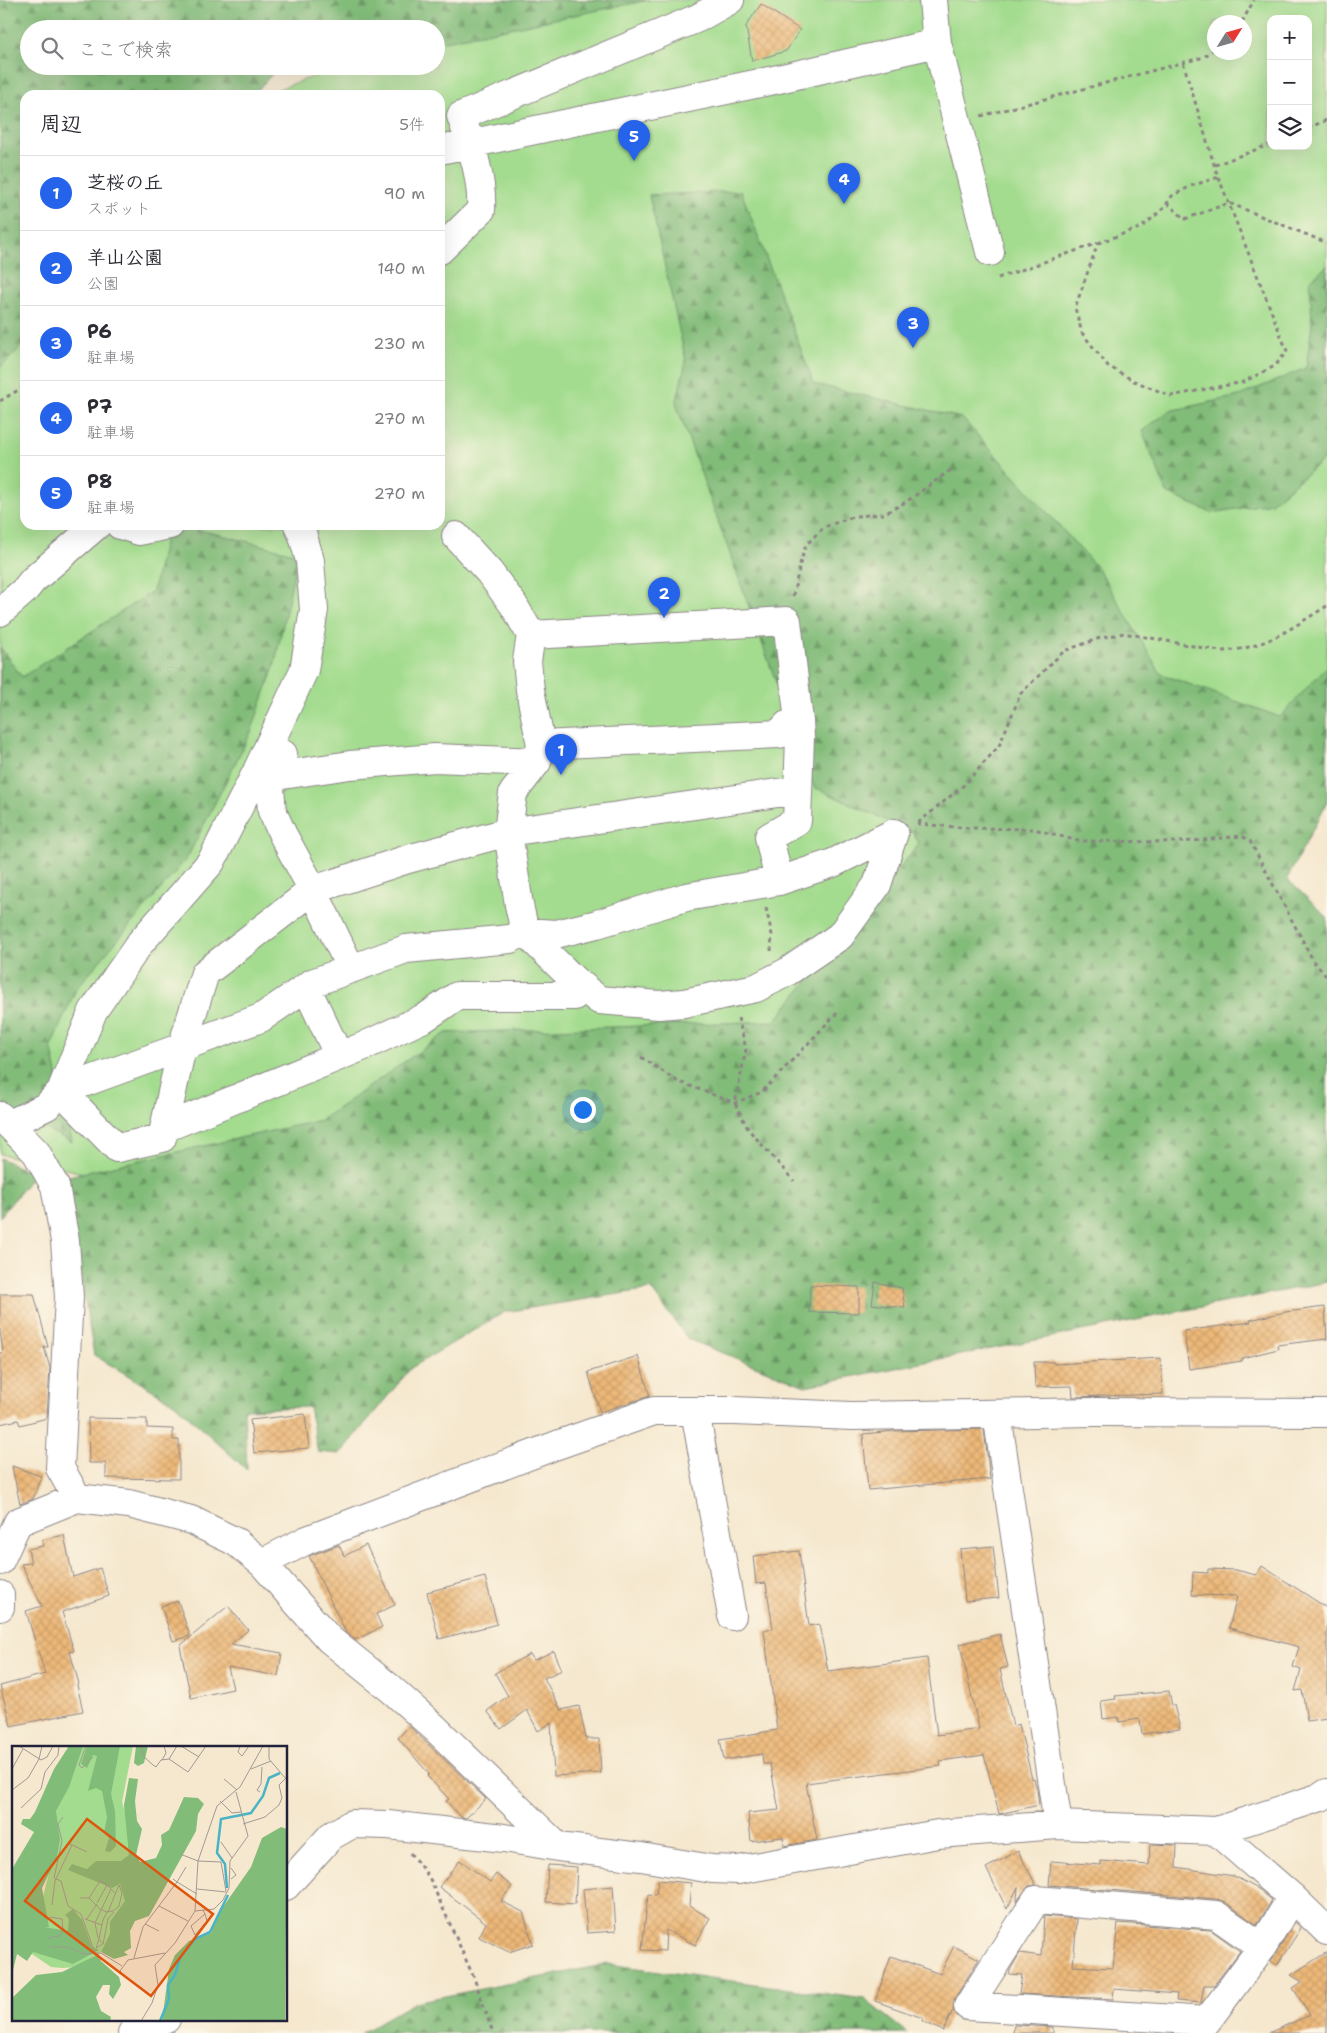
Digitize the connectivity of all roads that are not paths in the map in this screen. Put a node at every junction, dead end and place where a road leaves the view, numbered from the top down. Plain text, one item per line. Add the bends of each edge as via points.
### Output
1 (730, 0) edge
2 (933, 0) edge
3 (937, 43) junction
4 (470, 143) junction
5 (445, 149) edge
6 (445, 245) edge
7 (990, 252) dead end
8 (91, 530) edge
9 (300, 530) edge
10 (456, 536) dead end
11 (0, 612) edge
12 (531, 635) junction
13 (283, 716) junction
14 (799, 722) junction
15 (539, 753) junction
16 (269, 777) junction
17 (798, 790) junction
18 (508, 832) junction
19 (770, 882) junction
20 (313, 890) junction
21 (525, 932) junction
22 (351, 969) junction
23 (306, 987) junction
24 (584, 987) junction
25 (182, 1047) junction
26 (339, 1056) junction
27 (61, 1091) junction
28 (5, 1120) edge
29 (165, 1128) junction
30 (696, 1411) junction
31 (1327, 1413) edge
32 (997, 1414) junction
33 (77, 1498) junction
34 (0, 1561) edge
35 (262, 1562) junction
36 (0, 1595) edge
37 (0, 1607) edge
38 (732, 1616) dead end
39 (1327, 1793) edge
40 (1058, 1825) junction
41 (1216, 1831) junction
42 (558, 1847) junction
43 (288, 1884) edge
44 (1292, 1897) junction
45 (1327, 1931) edge
46 (1262, 1947) junction
47 (164, 2020) edge
48 (132, 2033) edge

1 - 4 street via 698,18 462,116
2 - 3 street
3 - 4 street
3 - 7 street
4 - 5 street
4 - 6 street via 482,192 481,210
8 - 11 street
9 - 13 street via 310,561 314,610 304,670
10 - 12 street via 489,572
12 - 14 street via 787,621
12 - 15 street via 527,661
13 - 16 street via 286,746
13 - 27 street via 211,862 140,943 93,1011
14 - 15 street via 787,724 779,734
14 - 17 street
15 - 16 street via 350,765
15 - 18 street via 513,793
16 - 20 street via 272,811
17 - 18 street
17 - 19 street via 797,821 769,837
18 - 20 street via 408,859
18 - 21 street
19 - 21 street via 686,897 556,934
19 - 24 street via 833,864 905,829 877,886 840,936 756,988 659,1005 599,1000
20 - 22 street
20 - 25 street via 206,973
21 - 22 street via 510,939 406,949
21 - 24 street
22 - 23 street
23 - 25 street via 261,1018
23 - 26 street
24 - 26 street via 574,996 456,996 426,1017
25 - 27 street
25 - 29 street
26 - 29 street
27 - 28 street via 47,1106
27 - 29 street via 117,1148 162,1138
28 - 33 street via 36,1152 55,1186 65,1241 69,1297 60,1468
30 - 32 street via 852,1416
30 - 35 street via 654,1411 592,1432 307,1540
30 - 38 street
31 - 32 street
32 - 40 street
33 - 34 street via 18,1522
33 - 35 street via 129,1504 191,1520 236,1542
35 - 42 street via 329,1639 436,1728
36 - 37 street
39 - 41 street
40 - 41 street
40 - 42 street via 938,1834 738,1870
41 - 44 street
42 - 43 street via 388,1825 352,1824 331,1836
44 - 45 street
44 - 46 street
46 - 46 street via 1207,2021 968,2006 1036,1900 1216,1915
47 - 48 street

